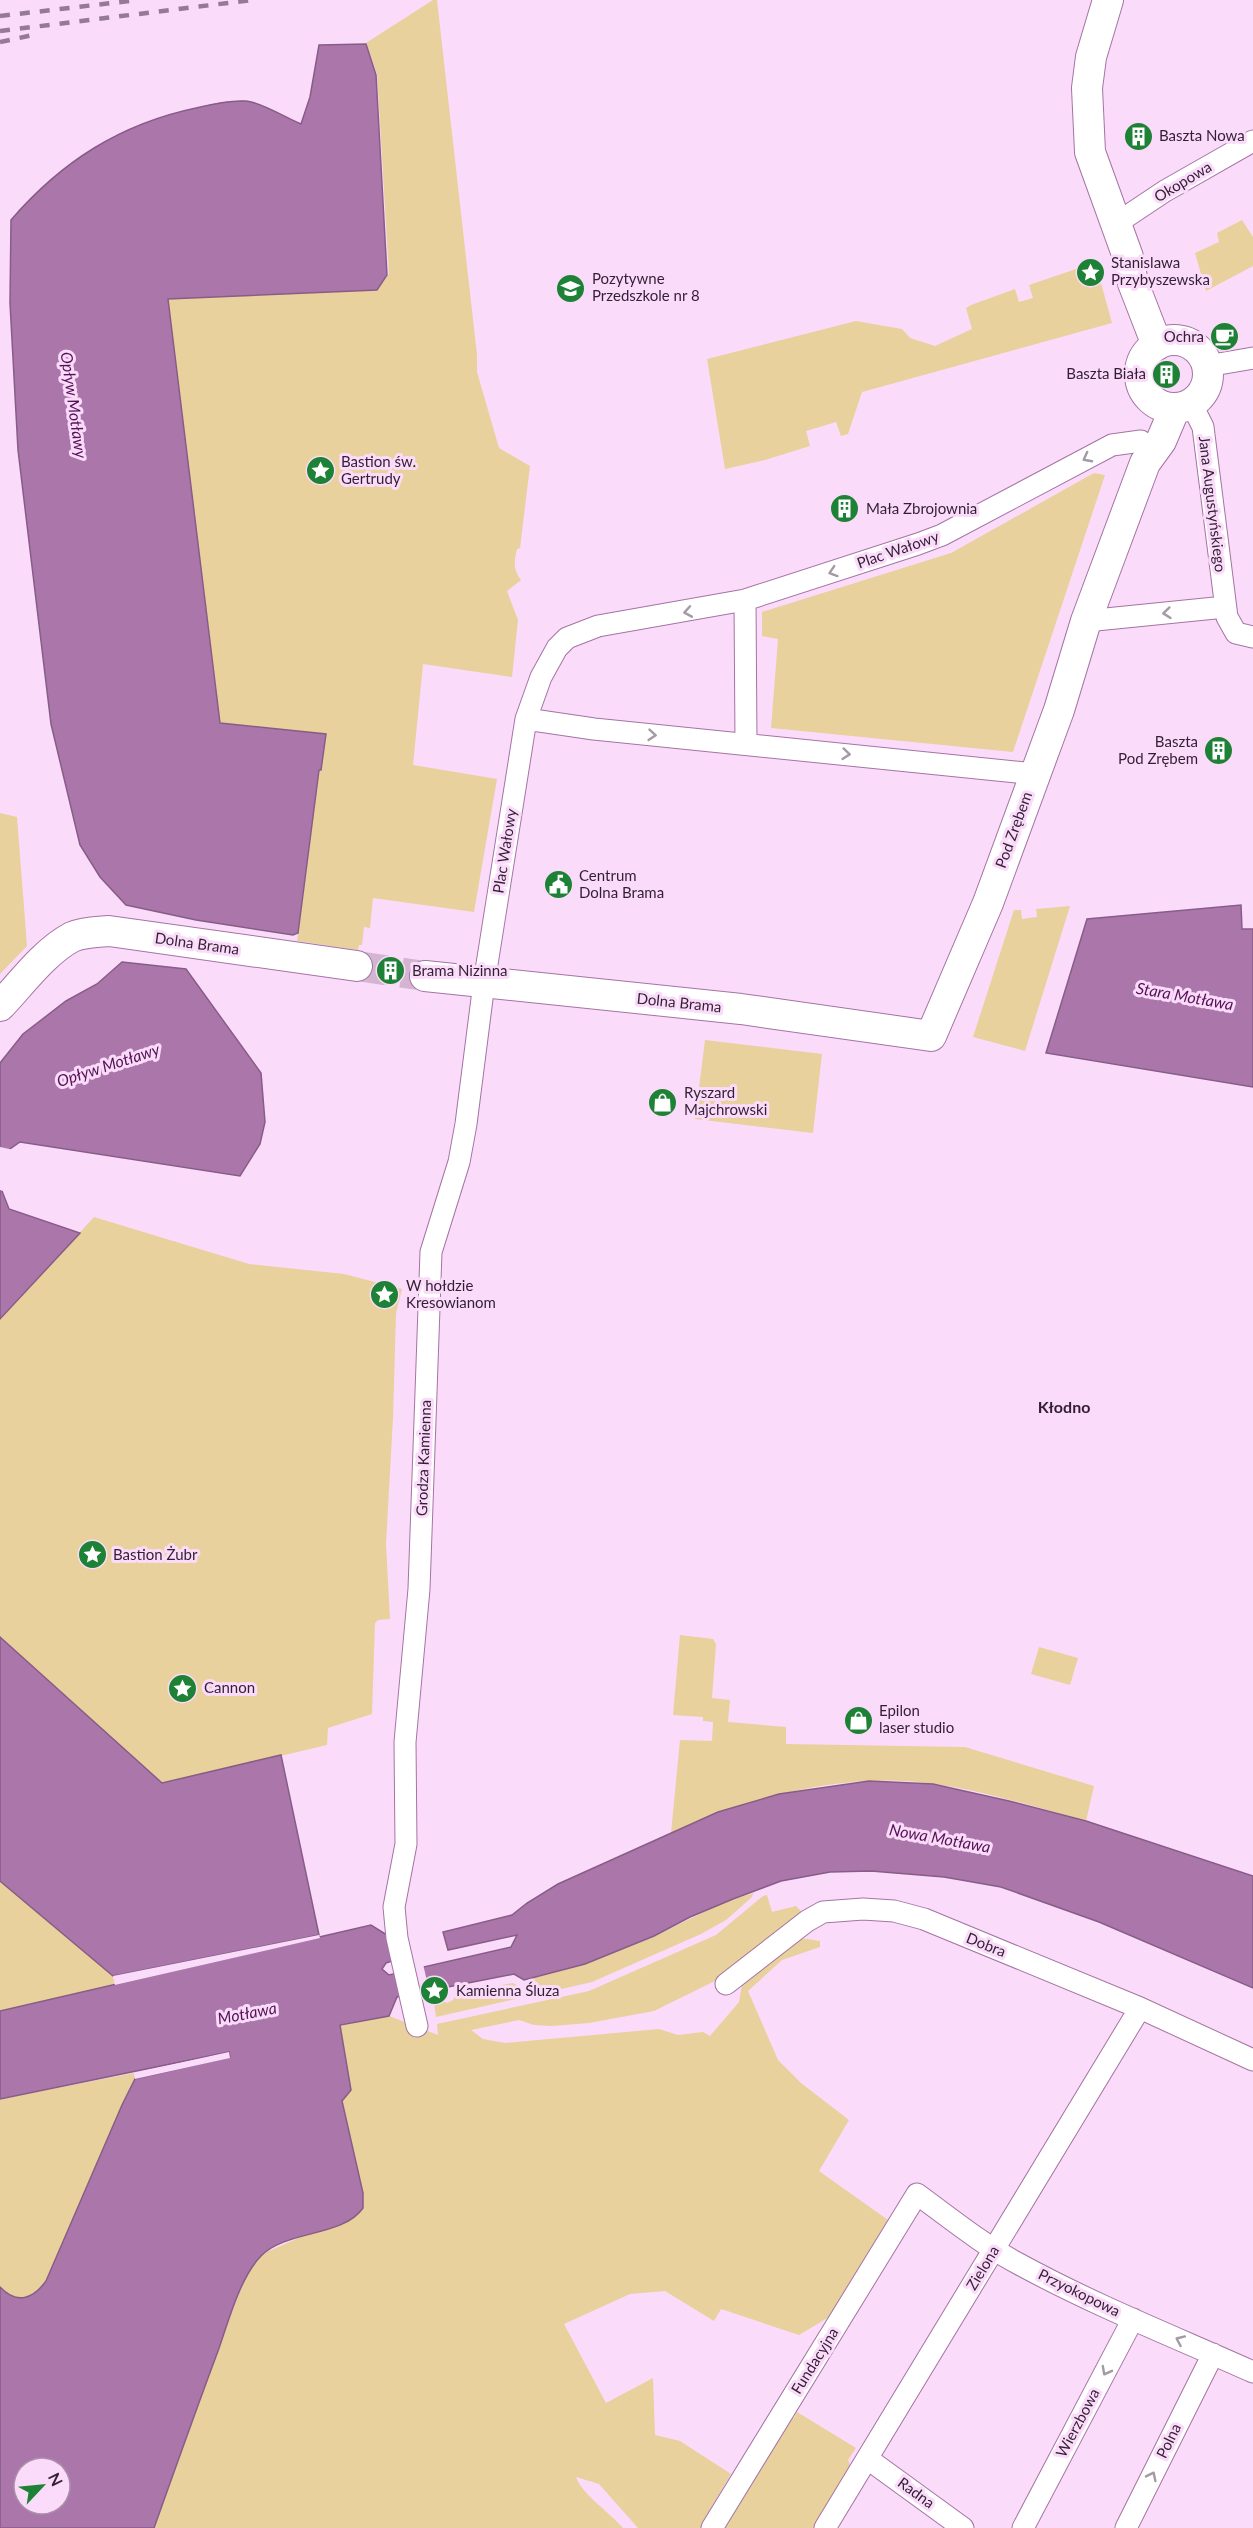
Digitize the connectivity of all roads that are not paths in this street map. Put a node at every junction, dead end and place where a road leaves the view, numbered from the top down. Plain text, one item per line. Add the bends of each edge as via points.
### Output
1 (1108, 0) edge
2 (1253, 141) edge
3 (1114, 225) junction
4 (1163, 342) junction
5 (1253, 358) edge
6 (1207, 366) junction
7 (1173, 403) junction
8 (1143, 452) junction
9 (745, 600) junction
10 (1225, 607) junction
11 (1086, 621) junction
12 (1253, 638) edge
13 (526, 719) junction
14 (746, 744) junction
15 (1035, 774) junction
16 (357, 966) tunnel mouth
17 (425, 976) tunnel mouth
18 (484, 983) junction
19 (0, 1006) edge
20 (931, 1036) joint
21 (726, 1984) dead end
22 (1140, 2008) junction
23 (417, 2026) dead end
24 (1253, 2060) edge
25 (917, 2194) joint
26 (994, 2250) junction
27 (1133, 2319) junction
28 (1213, 2354) junction
29 (1253, 2372) edge
30 (868, 2459) junction
31 (712, 2528) edge
32 (825, 2528) edge
33 (963, 2528) edge
34 (1023, 2528) edge
35 (1126, 2528) edge

1 - 3 street via 1091,57 1087,116 1090,152
2 - 3 street, Okopowa
3 - 4 street via 1128,257 1133,283
4 - 6 street via 1189,343
4 - 7 street via 1143,360 1140,371 1145,391
5 - 6 street
6 - 7 street via 1205,387
7 - 8 street, Pod Zrębem
7 - 10 street, Jana Augustyńskiego via 1203,427
8 -> 9 street, Plac Wałowy via 1112,445 942,535
8 - 11 street, Pod Zrębem
9 -> 13 street, Plac Wałowy via 598,626 567,638 541,677
9 - 14 street
10 -> 11 street
10 - 12 street, Jana Augustyńskiego via 1236,633
11 - 15 street, Pod Zrębem
13 -> 14 street
13 - 18 street, Plac Wałowy
14 -> 15 street
15 - 20 street, Pod Zrębem via 988,903
16 - 19 street, Dolna Brama via 109,931 73,937 46,957
17 - 18 street, Dolna Brama
18 - 20 street, Dolna Brama via 741,1009
18 - 23 street, Grodza Kamienna via 459,1162 434,1239 429,1275 419,1589 405,1742 406,1844 394,1907
21 - 22 street, Dobra via 823,1912 863,1908 924,1919
22 - 24 street, Dobra
22 - 26 street, Zielona
25 - 26 street, Przyokopowa
25 - 31 street, Fundacyjna
26 - 27 street, Przyokopowa
26 - 30 street, Zielona
28 -> 27 street, Przyokopowa
27 -> 34 street, Wierzbowa
28 - 29 street, Przyokopowa
35 -> 28 street, Polna
30 - 32 street, Zielona
30 - 33 street, Radna

